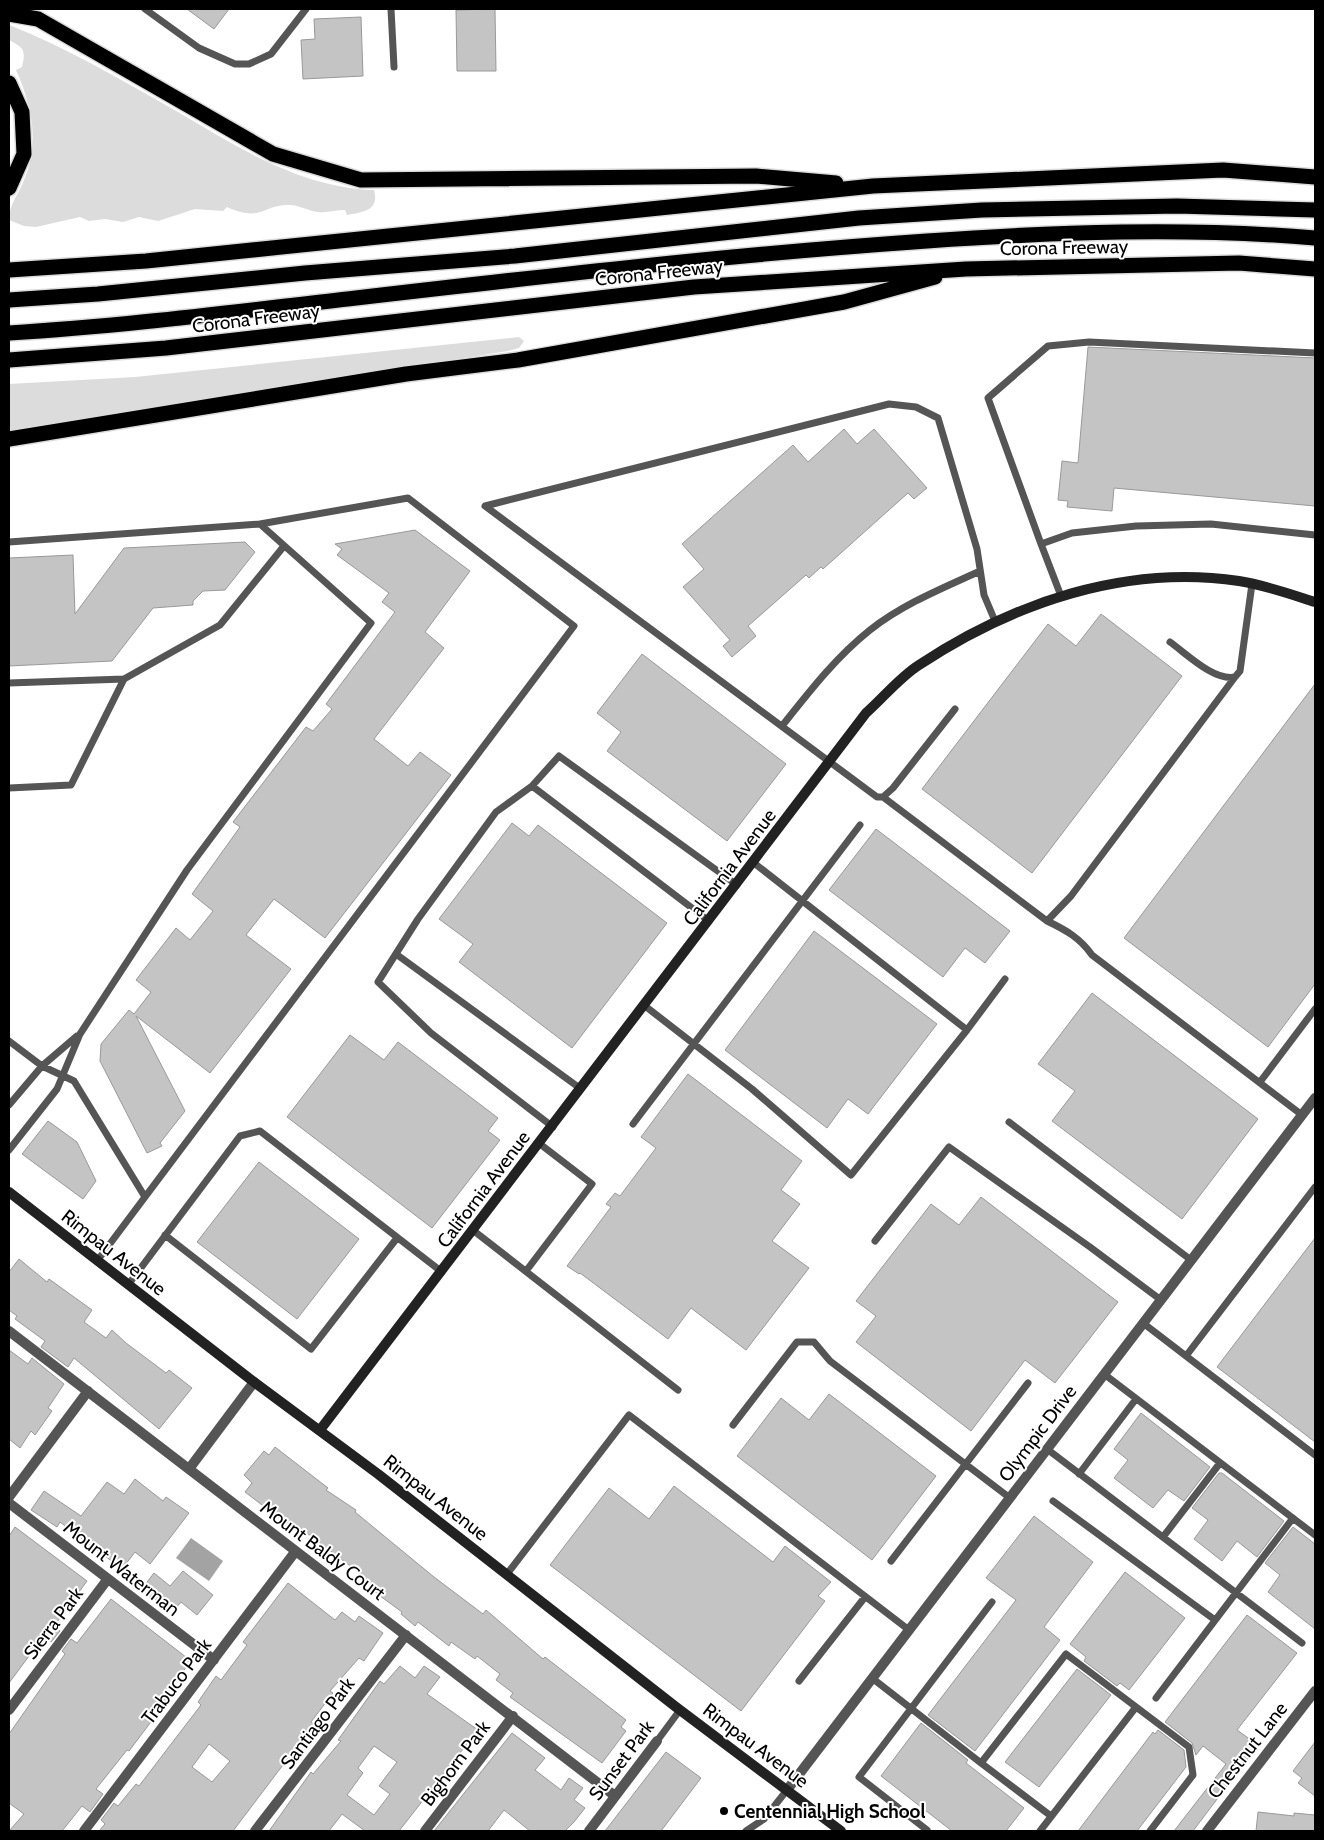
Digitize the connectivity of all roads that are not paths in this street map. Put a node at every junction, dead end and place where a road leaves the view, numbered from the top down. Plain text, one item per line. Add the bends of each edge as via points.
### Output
1 (145, 9) edge
2 (306, 9) edge
3 (391, 9) edge
4 (9, 14) edge
5 (394, 67) dead end
6 (9, 83) edge
7 (1315, 177) edge
8 (873, 186) junction
9 (9, 188) edge
10 (1315, 210) edge
11 (1315, 238) edge
12 (966, 269) junction
13 (1315, 269) edge
14 (9, 270) edge
15 (9, 300) edge
16 (9, 333) edge
17 (1315, 353) edge
18 (9, 360) edge
19 (9, 439) edge
20 (260, 524) junction
21 (1315, 535) edge
22 (9, 542) edge
23 (1041, 544) junction
24 (284, 546) junction
25 (980, 571) junction
26 (1252, 584) junction
27 (1061, 596) junction
28 (1315, 602) edge
29 (995, 621) junction
30 (1170, 642) dead end
31 (1235, 677) junction
32 (124, 679) junction
33 (9, 683) edge
34 (955, 709) dead end
35 (782, 726) junction
36 (830, 762) junction
37 (532, 786) junction
38 (9, 788) edge
39 (883, 797) junction
40 (860, 825) dead end
41 (754, 863) junction
42 (737, 886) junction
43 (804, 902) junction
44 (709, 921) junction
45 (1047, 921) junction
46 (396, 954) junction
47 (1005, 979) dead end
48 (645, 1006) junction
49 (1315, 1008) edge
50 (967, 1030) junction
51 (80, 1034) junction
52 (9, 1040) edge
53 (693, 1043) junction
54 (42, 1066) junction
55 (63, 1076) junction
56 (1260, 1082) junction
57 (581, 1090) junction
58 (1315, 1098) edge
59 (9, 1105) edge
60 (1302, 1115) junction
61 (1009, 1122) dead end
62 (633, 1124) dead end
63 (553, 1127) junction
64 (540, 1144) junction
65 (9, 1150) edge
66 (1315, 1187) edge
67 (9, 1192) edge
68 (145, 1197) junction
69 (474, 1230) junction
70 (165, 1235) junction
71 (397, 1238) junction
72 (876, 1241) dead end
73 (1192, 1260) junction
74 (96, 1261) junction
75 (526, 1271) junction
76 (442, 1272) junction
77 (128, 1284) junction
78 (1161, 1300) junction
79 (1143, 1324) junction
80 (9, 1332) edge
81 (1186, 1356) junction
82 (1104, 1374) junction
83 (254, 1382) junction
84 (1028, 1383) dead end
85 (678, 1390) dead end
86 (88, 1392) junction
87 (1136, 1399) junction
88 (733, 1425) dead end
89 (320, 1430) junction
90 (1047, 1449) junction
91 (1315, 1455) edge
92 (1220, 1462) junction
93 (966, 1465) junction
94 (189, 1469) junction
95 (1079, 1474) junction
96 (9, 1497) edge
97 (1010, 1498) junction
98 (1053, 1501) dead end
99 (9, 1503) edge
100 (1293, 1518) junction
101 (1315, 1535) edge
102 (1163, 1537) junction
103 (296, 1552) junction
104 (891, 1560) dead end
105 (507, 1574) junction
106 (108, 1580) junction
107 (1236, 1593) junction
108 (864, 1597) junction
109 (992, 1602) dead end
110 (1216, 1620) junction
111 (909, 1630) junction
112 (406, 1635) junction
113 (1302, 1643) dead end
114 (214, 1660) junction
115 (872, 1678) junction
116 (799, 1682) dead end
117 (1315, 1691) edge
118 (1156, 1698) dead end
119 (1136, 1707) junction
120 (911, 1709) junction
121 (9, 1710) edge
122 (680, 1710) junction
123 (513, 1716) junction
124 (657, 1741) joint
125 (981, 1763) junction
126 (787, 1790) junction
127 (615, 1796) junction
128 (1051, 1816) junction
129 (84, 1831) edge
130 (256, 1831) edge
131 (425, 1831) edge
132 (589, 1831) edge
133 (746, 1831) edge
134 (841, 1831) edge
135 (928, 1831) edge
136 (1040, 1831) edge
137 (1150, 1831) edge
138 (1207, 1831) edge

1 - 2 lane via 199,48 235,64 249,64 271,54
3 - 5 lane
4 - 8 highway via 38,19 273,154 361,180 756,176
6 - 9 highway via 22,112 24,154
7 - 8 highway via 1223,170
8 - 14 highway via 146,261
10 - 15 highway via 1177,206 982,210 878,217 515,256
11 - 16 highway via 1133,231 855,246 698,259 131,324
12 - 13 highway, Corona Freeway via 1240,263
12 - 18 highway, Corona Freeway via 694,287 166,348
12 - 19 highway via 844,302 518,360 406,374
17 - 23 lane via 1089,342 1048,346 988,398
20 - 22 lane
20 - 24 lane
20 - 68 lane via 408,498 574,626
21 - 23 lane via 1211,524 1136,526 1072,533
23 - 27 lane
24 - 32 lane via 220,625
24 - 51 lane via 371,623 192,863
25 - 29 lane via 984,595
25 - 35 lane via 916,601 870,630 823,676
25 - 35 lane via 977,549 938,418 916,408 889,404 485,506
26 - 27 main road, California Avenue via 1189,578 1145,579
26 - 28 main road, California Avenue
26 - 31 lane via 1240,671
27 - 29 main road, California Avenue
29 - 36 main road, California Avenue via 918,666 866,713
30 - 31 lane via 1216,675 1226,679
31 - 45 lane via 1071,896
32 - 33 lane
32 - 38 lane via 71,785
34 - 39 lane via 894,788
35 - 36 lane
36 - 39 lane via 877,797
36 - 41 main road, California Avenue
37 - 42 lane via 559,756
37 - 44 lane
37 - 46 lane via 496,812
39 - 45 lane
40 - 43 lane
41 - 42 main road, California Avenue
41 - 43 lane
42 - 44 main road, California Avenue
43 - 50 lane
43 - 53 lane
44 - 48 main road, California Avenue
45 - 56 lane via 1071,932 1092,955
46 - 57 lane
46 - 63 lane via 378,982 431,1033
47 - 50 lane
48 - 53 lane
48 - 57 main road, California Avenue
49 - 56 lane
50 - 53 lane via 851,1175 752,1089
51 - 54 lane
51 - 55 lane
52 - 54 lane
53 - 62 lane
54 - 55 lane
54 - 59 lane
55 - 65 lane via 57,1089
55 - 68 lane via 74,1081
56 - 60 lane
57 - 63 main road, California Avenue
58 - 60 street, Olympic Drive
60 - 73 street, Olympic Drive
61 - 73 lane
63 - 64 main road, California Avenue
64 - 69 main road, California Avenue
64 - 75 lane via 592,1184
66 - 81 lane
67 - 74 main road, Rimpau Avenue
68 - 74 lane
69 - 75 lane
69 - 76 main road, California Avenue
70 - 71 lane via 240,1136 260,1131
70 - 71 lane via 311,1349
70 - 77 lane
71 - 76 lane
72 - 78 lane via 948,1147
73 - 78 street, Olympic Drive
74 - 77 main road, Rimpau Avenue
75 - 85 lane
76 - 89 main road, California Avenue
77 - 83 main road, Rimpau Avenue
78 - 79 street, Olympic Drive
79 - 81 lane
79 - 82 street, Olympic Drive
80 - 86 street, Mount Baldy Court
81 - 91 lane
82 - 87 lane
82 - 90 street, Olympic Drive
83 - 89 main road, Rimpau Avenue
83 - 94 street
84 - 93 lane
86 - 94 street, Mount Baldy Court
86 - 96 street
87 - 92 lane
87 - 95 lane
88 - 93 lane via 797,1342 814,1342 830,1361
89 - 105 main road, Rimpau Avenue
90 - 95 lane
90 - 97 street, Olympic Drive
92 - 100 lane
92 - 102 lane
93 - 97 lane
93 - 104 lane
94 - 103 street, Mount Baldy Court
95 - 102 lane
97 - 111 street, Olympic Drive
98 - 110 lane
99 - 106 street, Mount Waterman
100 - 101 lane
100 - 107 lane
102 - 107 lane
103 - 112 street, Mount Baldy Court
103 - 114 street, Trabuco Park
105 - 108 lane via 629,1415
105 - 122 main road, Rimpau Avenue
106 - 114 street, Mount Waterman
106 - 121 street, Sierra Park
107 - 110 lane
107 - 113 lane
108 - 111 lane
108 - 116 lane
109 - 120 lane
110 - 118 lane
111 - 115 street, Olympic Drive
112 - 123 street, Mount Baldy Court
112 - 130 street, Santiago Park
114 - 129 street, Trabuco Park
115 - 120 lane
115 - 126 street, Olympic Drive
117 - 138 street, Chestnut Lane
119 - 125 lane via 1066,1654
119 - 128 lane
119 - 137 lane via 1189,1747 1193,1775
120 - 125 lane
120 - 135 lane via 859,1777
122 - 124 lane, Sunset Park
122 - 126 main road, Rimpau Avenue
123 - 127 street, Mount Baldy Court
123 - 131 street, Bighorn Park
124 - 127 street, Sunset Park
125 - 128 lane
126 - 133 lane via 764,1819
126 - 134 main road, Rimpau Avenue
127 - 132 street, Sunset Park
128 - 136 lane

